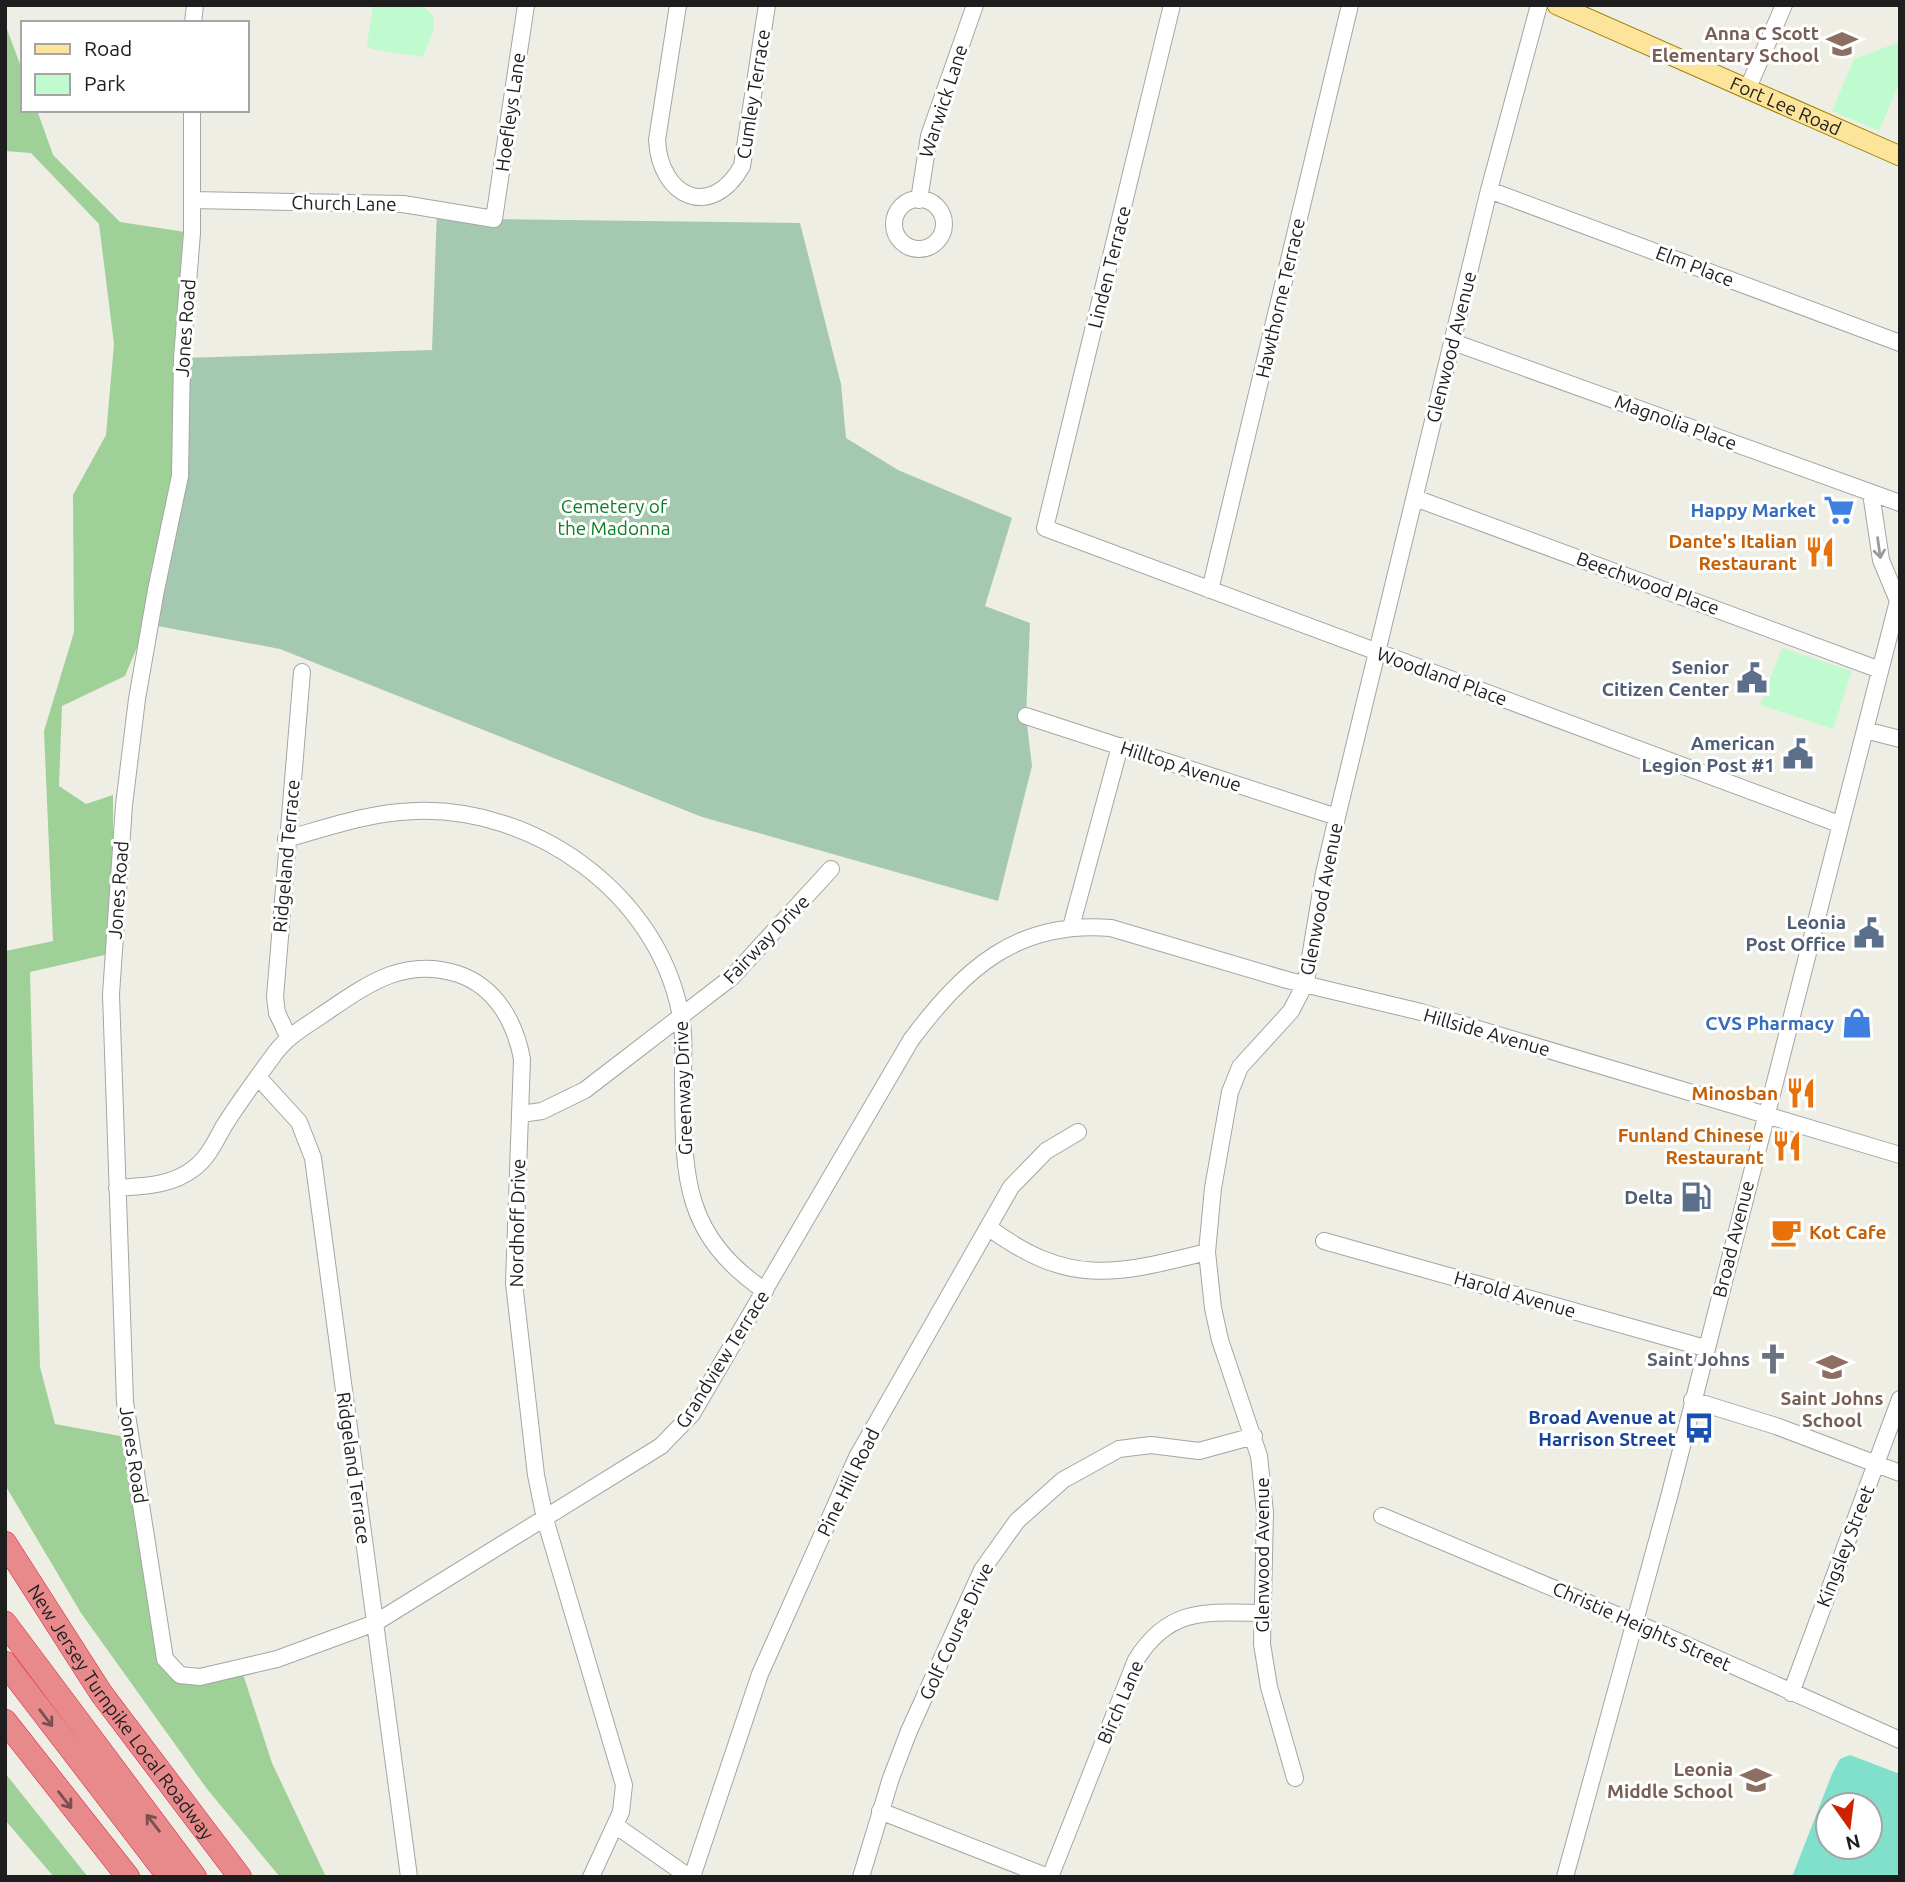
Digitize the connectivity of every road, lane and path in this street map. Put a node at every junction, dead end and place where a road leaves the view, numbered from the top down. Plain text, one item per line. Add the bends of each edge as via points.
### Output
1 (526, 5) edge
2 (678, 5) edge
3 (767, 5) edge
4 (975, 5) edge
5 (1172, 5) edge
6 (1350, 5) edge
7 (1539, 5) edge
8 (1557, 5) edge
9 (1784, 5) edge
10 (1747, 90) junction
11 (192, 112) edge
12 (1900, 156) edge
13 (1489, 190) junction
14 (192, 200) junction
15 (919, 200) dead end
16 (494, 219) joint
17 (1453, 342) junction
18 (1900, 343) edge
19 (1871, 493) junction
20 (1415, 498) junction
21 (1900, 503) edge
22 (1045, 528) joint
23 (1210, 590) junction
24 (1899, 597) edge
25 (1377, 652) junction
26 (1880, 670) junction
27 (302, 672) dead end
28 (1026, 716) dead end
29 (1865, 730) junction
30 (1900, 739) edge
31 (1120, 746) junction
32 (1337, 817) junction
33 (1839, 824) junction
34 (286, 839) junction
35 (831, 869) dead end
36 (1072, 926) junction
37 (1306, 982) junction
38 (681, 1016) junction
39 (289, 1038) junction
40 (258, 1077) junction
41 (1765, 1113) junction
42 (521, 1114) junction
43 (1078, 1132) dead end
44 (1900, 1154) edge
45 (117, 1188) junction
46 (988, 1227) junction
47 (1324, 1241) dead end
48 (1207, 1252) junction
49 (765, 1290) junction
50 (1705, 1348) junction
51 (1900, 1399) edge
52 (1692, 1400) junction
53 (1254, 1436) junction
54 (1877, 1463) junction
55 (1900, 1473) edge
56 (1382, 1516) dead end
57 (545, 1518) junction
58 (5, 1543) edge
59 (1262, 1614) junction
60 (1635, 1622) junction
61 (5, 1623) edge
62 (375, 1623) junction
63 (5, 1663) edge
64 (172, 1669) joint
65 (1791, 1693) junction
66 (5, 1721) edge
67 (5, 1729) edge
68 (1900, 1740) edge
69 (24, 1746) junction
70 (1295, 1778) dead end
71 (880, 1811) junction
72 (615, 1825) junction
73 (128, 1877) edge
74 (169, 1877) edge
75 (195, 1877) edge
76 (240, 1877) edge
77 (409, 1877) edge
78 (591, 1877) edge
79 (690, 1877) edge
80 (861, 1877) edge
81 (1049, 1877) edge
82 (1565, 1877) edge

1 - 16 street, Hoefleys Lane
2 - 3 street, Cumley Terrace via 658,154 668,180 695,197 719,192 742,166
4 - 15 street, Warwick Lane via 929,136
5 - 22 street, Linden Terrace
6 - 23 street, Hawthorne Terrace
7 - 13 street, Glenwood Avenue
8 - 10 main road, Fort Lee Road
9 - 10 street
10 - 12 main road, Fort Lee Road
11 - 14 street, Jones Road
13 - 17 street, Glenwood Avenue
13 - 18 street, Elm Place
14 - 16 street, Church Lane via 402,204
14 - 45 street, Jones Road via 181,358 180,476 137,699 124,805 111,994
17 - 19 street, Magnolia Place
17 - 20 street, Glenwood Avenue
19 - 21 street, Magnolia Place
19 -> 24 street, Broad Avenue via 1881,560
20 - 25 street, Glenwood Avenue
20 - 26 street, Beechwood Place
22 - 23 street, Woodland Place
23 - 25 street, Woodland Place
24 - 26 street, Broad Avenue
25 - 32 street, Glenwood Avenue
25 - 33 street, Woodland Place
26 - 29 street, Broad Avenue
27 - 34 street, Ridgeland Terrace
28 - 31 street, Hilltop Avenue
29 - 30 street
29 - 33 street, Broad Avenue
31 - 32 street, Hilltop Avenue
31 - 36 street
32 - 37 street, Glenwood Avenue
33 - 41 street, Broad Avenue
34 - 38 street, Greenway Drive via 361,818 416,811 472,815 526,831 578,860 620,897 669,973
34 - 39 street, Ridgeland Terrace via 275,997
35 - 38 street, Fairway Drive via 750,960
36 - 37 street, Hillside Avenue via 1111,928
36 - 49 street, Grandview Terrace via 1026,937 1006,948 935,1008 911,1040
37 - 41 street, Hillside Avenue
37 - 48 street, Glenwood Avenue via 1291,1011 1240,1068 1230,1092
38 - 42 street, Fairway Drive via 585,1090 542,1111
38 - 49 street, Greenway Drive via 684,1154 696,1212 716,1248
39 - 40 street, Nordhoff Drive
39 - 42 street, Nordhoff Drive via 368,984 395,972 429,968 462,976 492,996 512,1024 522,1059
40 - 45 street, Nordhoff Drive via 195,1168 154,1185
40 - 62 street, Ridgeland Terrace via 299,1122 313,1158
41 - 44 street, Hillside Avenue
41 - 50 street, Broad Avenue
42 - 57 street, Nordhoff Drive via 514,1283
43 - 46 street, Pine Hill Road via 1028,1167
45 - 64 street, Jones Road via 125,1402 163,1648
46 - 48 street via 1034,1258 1087,1270 1130,1269
46 - 79 street, Pine Hill Road via 858,1457 760,1674
47 - 50 street, Harold Avenue
48 - 53 street, Glenwood Avenue via 1220,1340
49 - 57 street, Grandview Terrace via 678,1431
50 - 52 street, Broad Avenue
51 - 54 street, Kingsley Street
52 - 54 street
52 - 60 street, Broad Avenue
53 - 59 street, Glenwood Avenue via 1264,1484
53 - 71 street, Golf Course Drive via 1199,1451 1151,1445 1119,1449 1063,1480 1037,1501 1010,1529 982,1570 909,1731
54 - 55 street
54 - 65 street, Kingsley Street
56 - 60 street, Christie Heights Street
57 - 62 street, Grandview Terrace
57 - 72 street, Nordhoff Drive via 622,1768 623,1803
58 - 76 highway, New Jersey Turnpike Local Roadway via 114,1710
59 - 70 street, Glenwood Avenue via 1266,1674
59 - 81 street, Birch Lane via 1217,1611 1182,1617 1145,1646
60 - 65 street, Christie Heights Street
60 - 82 street, Broad Avenue
75 -> 61 highway
62 - 64 street, Grandview Terrace via 277,1660 224,1673 190,1678
62 - 77 street, Ridgeland Terrace
63 -> 74 highway
65 - 68 street, Christie Heights Street
66 - 69 highway
67 - 69 highway
69 -> 73 highway
71 - 80 street, Golf Course Drive
71 - 81 street
72 - 78 street, Nordhoff Drive
72 - 79 street

